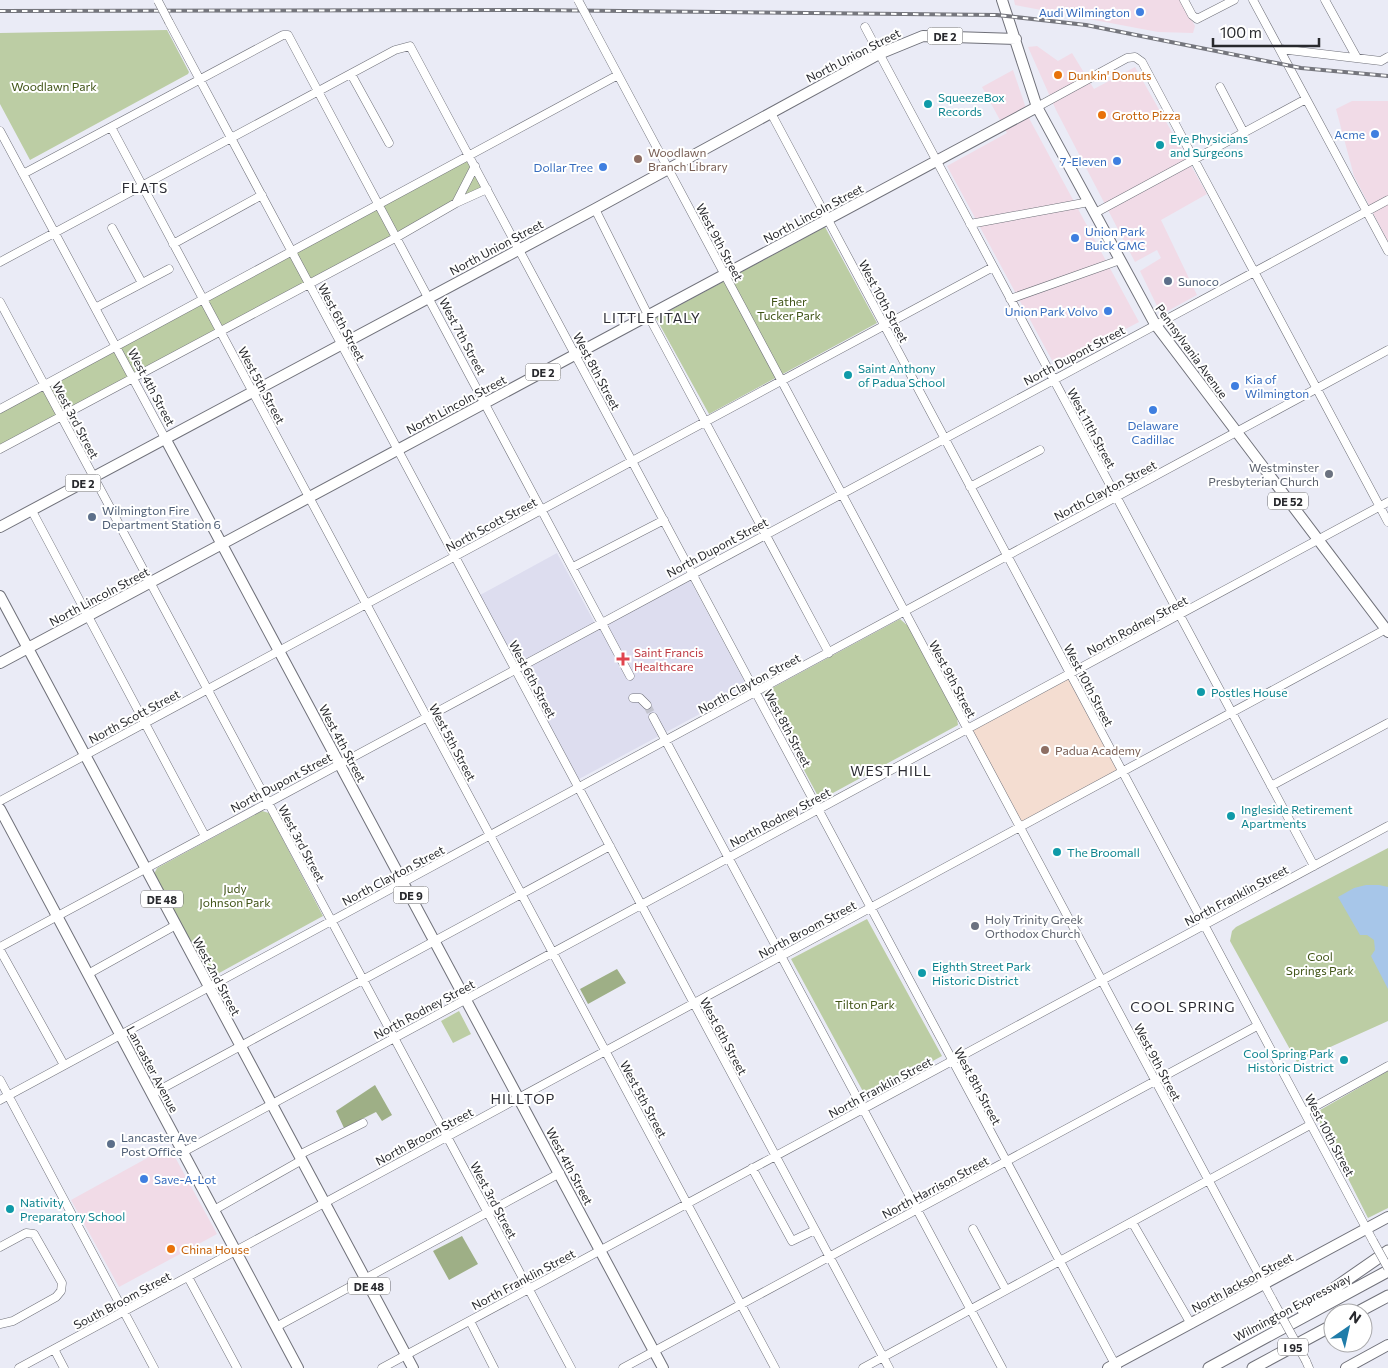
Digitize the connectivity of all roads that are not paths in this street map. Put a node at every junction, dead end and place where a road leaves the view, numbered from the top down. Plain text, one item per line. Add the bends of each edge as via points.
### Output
1 (158, 0) edge
2 (578, 0) edge
3 (1002, 0) edge
4 (1184, 0) edge
5 (1234, 0) edge
6 (1253, 0) edge
7 (1325, 0) edge
8 (865, 27) dead end
9 (1016, 39) junction
10 (1280, 49) junction
11 (879, 54) junction
12 (1388, 57) edge
13 (1357, 58) junction
14 (351, 74) junction
15 (618, 75) junction
16 (200, 79) junction
17 (1220, 87) dead end
18 (319, 91) junction
19 (1306, 99) junction
20 (1037, 107) junction
21 (771, 112) junction
22 (111, 127) junction
23 (0, 131) edge
24 (1244, 133) junction
25 (231, 138) junction
26 (389, 143) dead end
27 (469, 156) junction
28 (1194, 160) junction
29 (936, 161) junction
30 (475, 166) junction
31 (668, 168) junction
32 (23, 174) junction
33 (142, 186) junction
34 (487, 189) junction
35 (262, 196) junction
36 (1388, 200) edge
37 (1089, 202) junction
38 (456, 203) junction
39 (380, 205) junction
40 (595, 209) junction
41 (1367, 211) junction
42 (1095, 213) junction
43 (828, 220) junction
44 (970, 224) junction
45 (112, 228) dead end
46 (55, 233) junction
47 (397, 237) junction
48 (174, 244) junction
49 (519, 249) junction
50 (292, 250) junction
51 (1388, 250) edge
52 (1120, 260) junction
53 (0, 262) edge
54 (993, 267) junction
55 (169, 269) dead end
56 (1254, 272) junction
57 (725, 275) junction
58 (142, 283) junction
59 (309, 284) junction
60 (429, 297) junction
61 (203, 299) junction
62 (1010, 299) junction
63 (0, 302) edge
64 (95, 308) junction
65 (648, 315) junction
66 (1155, 324) junction
67 (884, 325) junction
68 (220, 332) junction
69 (342, 344) junction
70 (116, 346) junction
71 (1388, 350) edge
72 (575, 355) junction
73 (133, 378) junction
74 (1053, 379) junction
75 (781, 380) junction
76 (45, 385) junction
77 (1317, 389) junction
78 (253, 392) junction
79 (486, 403) junction
80 (0, 409) edge
81 (61, 416) junction
82 (705, 422) junction
83 (1236, 432) junction
84 (944, 438) junction
85 (166, 440) junction
86 (0, 449) edge
87 (398, 450) junction
88 (1040, 450) dead end
89 (632, 461) junction
90 (94, 478) junction
91 (970, 487) junction
92 (841, 493) junction
93 (309, 497) junction
94 (1116, 497) junction
95 (1388, 502) edge
96 (1380, 507) junction
97 (542, 509) junction
98 (32, 511) junction
99 (664, 520) junction
100 (1388, 522) edge
101 (0, 527) edge
102 (765, 534) junction
103 (1318, 540) junction
104 (222, 544) junction
105 (455, 556) junction
106 (1007, 556) junction
107 (573, 567) junction
108 (692, 574) junction
109 (150, 582) junction
110 (0, 596) edge
111 (366, 604) junction
112 (905, 612) junction
113 (1179, 615) junction
114 (88, 616) junction
115 (603, 622) junction
116 (1387, 630) edge
117 (28, 648) junction
118 (279, 651) junction
119 (829, 653) junction
120 (0, 663) edge
121 (516, 669) junction
122 (1070, 674) junction
123 (630, 676) dead end
124 (208, 689) junction
125 (756, 692) junction
126 (633, 698) dead end
127 (647, 705) tunnel mouth
128 (1232, 712) junction
129 (427, 717) junction
130 (654, 717) tunnel mouth
131 (145, 723) junction
132 (1388, 724) edge
133 (968, 729) junction
134 (666, 740) junction
135 (85, 755) junction
136 (340, 764) junction
137 (1122, 772) junction
138 (1271, 786) junction
139 (579, 788) junction
140 (0, 801) edge
141 (268, 802) junction
142 (0, 809) edge
143 (818, 810) junction
144 (1388, 826) edge
145 (1020, 827) junction
146 (205, 836) junction
147 (490, 836) junction
148 (610, 846) junction
149 (729, 858) junction
150 (1314, 866) junction
151 (146, 868) junction
152 (404, 882) junction
153 (521, 894) junction
154 (642, 905) junction
155 (871, 908) junction
156 (57, 916) junction
157 (332, 921) junction
158 (176, 925) junction
159 (1204, 925) junction
160 (435, 941) junction
161 (0, 949) edge
162 (553, 953) junction
163 (781, 956) junction
164 (88, 974) junction
165 (363, 980) junction
166 (1102, 980) junction
167 (209, 987) junction
168 (466, 999) junction
169 (694, 1003) junction
170 (1257, 1026) junction
171 (121, 1035) junction
172 (394, 1038) junction
173 (241, 1046) junction
174 (605, 1051) junction
175 (952, 1061) junction
176 (64, 1066) junction
177 (1388, 1066) edge
178 (0, 1080) edge
179 (1156, 1081) junction
180 (152, 1094) junction
181 (8, 1096) junction
182 (519, 1098) junction
183 (0, 1100) edge
184 (272, 1104) junction
185 (863, 1109) junction
186 (1305, 1112) junction
187 (363, 1123) dead end
188 (1310, 1126) junction
189 (447, 1137) junction
190 (183, 1152) junction
191 (776, 1156) junction
192 (300, 1158) junction
193 (1006, 1162) junction
194 (752, 1168) junction
195 (560, 1174) junction
196 (1209, 1180) junction
197 (324, 1203) junction
198 (687, 1204) junction
199 (214, 1210) junction
200 (917, 1210) junction
201 (488, 1213) junction
202 (1388, 1217) edge
203 (1132, 1222) junction
204 (1368, 1228) junction
205 (973, 1229) dead end
206 (815, 1230) junction
207 (0, 1247) edge
208 (601, 1250) junction
209 (236, 1251) junction
210 (1388, 1251) edge
211 (830, 1257) junction
212 (1060, 1261) junction
213 (1388, 1270) edge
214 (188, 1277) junction
215 (365, 1279) junction
216 (1264, 1284) junction
217 (529, 1289) junction
218 (1006, 1290) junction
219 (1388, 1296) edge
220 (1373, 1304) edge
221 (741, 1305) junction
222 (970, 1310) junction
223 (124, 1312) junction
224 (470, 1321) junction
225 (0, 1324) edge
226 (1191, 1324) junction
227 (276, 1327) junction
228 (1323, 1330) edge
229 (1254, 1343) junction
230 (1388, 1345) edge
231 (54, 1349) junction
232 (654, 1351) junction
233 (406, 1355) junction
234 (883, 1357) junction
235 (1308, 1365) edge
236 (1114, 1367) edge
237 (1209, 1367) edge
238 (19, 1368) edge
239 (64, 1368) edge
240 (154, 1368) edge
241 (237, 1368) edge
242 (298, 1368) edge
243 (382, 1368) edge
244 (413, 1368) edge
245 (494, 1368) edge
246 (571, 1368) edge
247 (623, 1368) edge
248 (663, 1368) edge
249 (775, 1368) edge
250 (863, 1368) edge
251 (889, 1368) edge
252 (1002, 1368) edge
253 (1253, 1368) edge
254 (1346, 1368) edge

1 - 16 street, West 6th Street, bridge
2 - 15 street, West 9th Street, bridge
3 - 9 main road, Pennsylvania Avenue / DE 52
4 - 5 street via 1196,19
6 - 10 street
7 - 13 street
8 - 11 street, West 11th Street
9 - 11 main road, North Union Street / DE 2 via 922,36
9 - 20 main road, Pennsylvania Avenue / DE 52
10 - 13 street
10 - 19 street
11 - 21 main road, North Union Street / DE 2
11 - 29 street, West 11th Street
12 - 13 street via 1381,61
14 - 18 street
14 - 26 street
14 - 27 street, West 8th Street via 395,50 410,46
15 - 27 street
15 - 31 street, West 9th Street
16 - 18 street, West 7th Street via 288,35
16 - 22 street
16 - 25 street, West 6th Street
17 - 24 street
18 - 25 street
18 - 39 street, West 7th Street
19 - 24 street
19 - 41 street
20 - 28 street, North Lincoln Street via 1127,58 1135,57 1142,62
20 - 29 main road, North Lincoln Street / DE 2
20 - 37 main road, Pennsylvania Avenue / DE 52
21 - 31 main road, North Union Street / DE 2
21 - 43 street, West 10th Street
22 - 32 street
22 - 33 street, West 5th Street
23 - 32 street, West 4th Street
24 - 28 street
25 - 33 street
25 - 35 street, West 6th Street
27 - 30 street, West 8th Street
27 - 39 street
28 - 42 street
28 - 56 street
29 - 43 main road, North Lincoln Street / DE 2
29 - 44 street, West 11th Street
30 - 34 street, West 8th Street
30 - 38 street
31 - 40 main road, North Union Street / DE 2
31 - 57 street, West 9th Street
32 - 46 street, West 4th Street
33 - 46 street
33 - 48 street, West 5th Street
34 - 38 street
34 - 49 street, West 8th Street
35 - 48 street
35 - 50 street, West 6th Street
36 - 41 street, North Dupont Street
37 - 42 main road, Pennsylvania Avenue / DE 52
37 - 44 street
38 - 47 street
39 - 47 street, West 7th Street
39 - 50 street
40 - 49 main road, North Union Street / DE 2
40 - 65 street
41 - 51 street
41 - 56 street, North Dupont Street
42 - 52 main road, Pennsylvania Avenue / DE 52
43 - 57 main road, North Lincoln Street / DE 2
43 - 67 street, West 10th Street
44 - 54 street, West 11th Street
45 - 58 street
46 - 53 street
46 - 64 street, West 4th Street
47 - 59 street
47 - 60 street, West 7th Street
48 - 61 street, West 5th Street
49 - 60 main road, North Union Street / DE 2
49 - 72 street, West 8th Street
50 - 59 street, West 6th Street
50 - 61 street
52 - 62 street
52 - 66 main road, Pennsylvania Avenue / DE 52
54 - 62 street, West 11th Street
54 - 67 street, North Scott Street
55 - 58 street
56 - 66 street, North Dupont Street
56 - 77 street
57 - 65 main road, North Lincoln Street / DE 2
57 - 75 street, West 9th Street
58 - 64 street
59 - 68 street
59 - 69 street, West 6th Street
60 - 69 main road, North Union Street / DE 2
60 - 79 street, West 7th Street
61 - 68 street, West 5th Street
61 - 70 street
62 - 74 street, West 11th Street
63 - 76 street, West 3rd Street
64 - 70 street, West 4th Street
65 - 72 main road, North Lincoln Street / DE 2
65 - 82 street
66 - 74 street, North Dupont Street
66 - 83 main road, Pennsylvania Avenue / DE 52
67 - 75 street, North Scott Street
67 - 84 street, West 10th Street
68 - 73 street
68 - 78 street, West 5th Street
69 - 78 main road, North Union Street / DE 2
69 - 87 street, West 6th Street
70 - 73 street, West 4th Street
70 - 76 street
71 - 77 street, North Clayton Street
72 - 79 main road, North Lincoln Street / DE 2
72 - 89 street, West 8th Street
73 - 81 street
73 - 85 street, West 4th Street
74 - 84 street, North Dupont Street
74 - 94 street, West 11th Street
75 - 82 street, North Scott Street
75 - 92 street, West 9th Street
76 - 80 street
76 - 81 street, West 3rd Street
77 - 83 street, North Clayton Street
77 - 96 street
78 - 85 main road, North Union Street / DE 2
78 - 93 street, West 5th Street
79 - 87 main road, North Lincoln Street / DE 2
79 - 97 street, West 7th Street
81 - 86 street
81 - 90 street, West 3rd Street
82 - 89 street, North Scott Street
82 - 102 street
83 - 94 street, North Clayton Street
83 - 103 main road, Pennsylvania Avenue / DE 52
84 - 91 street, West 10th Street
84 - 92 street, North Dupont Street
85 - 90 main road, North Union Street / DE 2
85 - 104 main road, West 4th Street / DE 9
87 - 93 main road, North Lincoln Street / DE 2
87 - 105 street, West 6th Street
88 - 91 street
89 - 97 street, North Scott Street
89 - 99 street, West 8th Street
90 - 98 main road, North Union Street / DE 2
90 - 109 street, West 3rd Street
91 - 106 street, West 10th Street
92 - 102 street, North Dupont Street
92 - 112 street, West 9th Street
93 - 104 main road, North Lincoln Street / DE 2
93 - 111 street, West 5th Street
94 - 106 street, North Clayton Street
94 - 113 street, West 11th Street
95 - 96 street, North Rodney Street
96 - 100 street
96 - 103 street, North Rodney Street
97 - 105 street, North Scott Street
97 - 107 street, West 7th Street
98 - 101 main road, North Union Street / DE 2
98 - 114 street
99 - 107 street
99 - 108 street, West 8th Street
102 - 108 street, North Dupont Street
102 - 119 street
103 - 113 street, North Rodney Street
103 - 116 main road, Pennsylvania Avenue / DE 52
104 - 109 main road, North Lincoln Street / DE 2
104 - 118 main road, West 4th Street / DE 9
105 - 111 street, North Scott Street
105 - 121 street, West 6th Street
106 - 112 street, North Clayton Street
106 - 122 street, West 10th Street
107 - 115 street, West 7th Street
108 - 115 street, North Dupont Street
108 - 125 street, West 8th Street
109 - 114 main road, North Lincoln Street / DE 2
109 - 124 street, West 3rd Street
110 - 117 main road, West 2nd Street / DE 48
111 - 118 street, North Scott Street
111 - 129 street, West 5th Street
112 - 119 street, North Clayton Street
112 - 133 street, West 9th Street
113 - 122 street, North Rodney Street
113 - 128 street, West 11th Street
114 - 117 main road, North Lincoln Street / DE 2
114 - 131 street
115 - 121 street, North Dupont Street
115 - 123 street, West 7th Street
116 - 128 street, North Broom Street
117 - 120 main road, North Lincoln Street / DE 2
117 - 135 main road, West 2nd Street / DE 48
118 - 124 street, North Scott Street
118 - 136 main road, West 4th Street / DE 9
119 - 125 street, North Clayton Street
121 - 129 street, North Dupont Street
121 - 139 street, West 6th Street
122 - 133 street, North Rodney Street
122 - 137 street, West 10th Street
124 - 131 street, North Scott Street
124 - 141 street, West 3rd Street
125 - 134 street, North Clayton Street
125 - 143 street, West 8th Street
126 - 127 street via 640,698
128 - 137 street, North Broom Street
128 - 138 street, West 11th Street
129 - 136 street, North Dupont Street
129 - 147 street, West 5th Street
130 - 134 street
131 - 135 street, North Scott Street
131 - 146 street
132 - 138 street
133 - 143 street, North Rodney Street
133 - 145 street, West 9th Street
134 - 139 street, North Clayton Street
134 - 149 street
135 - 140 street, North Scott Street
135 - 151 main road, West 2nd Street / DE 48
136 - 141 street, North Dupont Street
136 - 152 main road, West 4th Street / DE 9
137 - 145 street, North Broom Street
137 - 159 street, West 10th Street
138 - 150 street, West 11th Street
139 - 147 street, North Clayton Street
139 - 148 street, West 6th Street
141 - 146 street, North Dupont Street
141 - 157 street, West 3rd Street
142 - 156 main road, Lancaster Avenue
143 - 149 street, North Rodney Street
143 - 155 street, West 8th Street
144 - 150 street, North Franklin Street
145 - 155 street, North Broom Street
145 - 166 street, West 9th Street
146 - 151 street, North Dupont Street
147 - 152 street, North Clayton Street
147 - 153 street, West 5th Street
148 - 153 street
148 - 154 street, West 6th Street
149 - 154 street, North Rodney Street
149 - 163 street
150 - 159 street, North Franklin Street
151 - 156 street, North Dupont Street
151 - 158 main road, West 2nd Street / DE 48
152 - 157 street, North Clayton Street
152 - 160 main road, West 4th Street / DE 9
153 - 160 street
153 - 162 street, West 5th Street
154 - 162 street, North Rodney Street
154 - 169 street, West 6th Street
155 - 163 street, North Broom Street
155 - 175 street, West 8th Street
156 - 161 street, North Dupont Street
156 - 164 main road, Lancaster Avenue
157 - 165 street, West 3rd Street
157 - 167 street, North Clayton Street
158 - 164 street
158 - 167 main road, West 2nd Street / DE 48
159 - 166 street, North Franklin Street
159 - 170 street, West 10th Street
160 - 165 street
160 - 168 main road, West 4th Street / DE 9
161 - 176 street
162 - 168 street, North Rodney Street
162 - 174 street, West 5th Street
163 - 169 street, North Broom Street
163 - 185 street
164 - 171 main road, Lancaster Avenue
165 - 172 street, West 3rd Street
165 - 173 street
166 - 175 street, North Franklin Street
166 - 179 street, West 9th Street
167 - 171 street, North Clayton Street
167 - 173 main road, West 2nd Street / DE 48
168 - 172 street, North Rodney Street
168 - 182 main road, West 4th Street / DE 9
169 - 174 street, North Broom Street
169 - 191 street, West 6th Street
170 - 179 street, North Harrison Street
170 - 186 street, West 10th Street
171 - 176 street, North Clayton Street
171 - 180 main road, Lancaster Avenue
172 - 184 street, North Rodney Street
172 - 189 street, West 3rd Street
173 - 180 street
173 - 184 main road, West 2nd Street / DE 48
174 - 182 street, North Broom Street
174 - 198 street, West 5th Street
175 - 185 street, North Franklin Street
175 - 193 street, West 8th Street
176 - 181 street, North Clayton Street
177 - 186 street
178 - 181 street
179 - 193 street, North Harrison Street
179 - 196 street, West 9th Street
180 - 190 main road, Lancaster Avenue
181 - 183 street, North Clayton Street
181 - 223 street
182 - 189 street, North Broom Street
182 - 195 main road, West 4th Street / DE 9
184 - 190 street, North Rodney Street
184 - 192 main road, West 2nd Street / DE 48
185 - 191 street, North Franklin Street
185 - 200 street
186 - 188 street, West 10th Street
187 - 192 street
188 - 196 street
188 - 204 street, West 10th Street
189 - 197 street, North Broom Street
189 - 201 street, West 3rd Street
190 - 199 main road, Lancaster Avenue
191 - 194 street, North Franklin Street
191 - 206 street, West 6th Street
192 - 197 main road, West 2nd Street / DE 48
192 - 199 street
193 - 200 street, North Harrison Street
193 - 212 street, West 8th Street
194 - 198 street, North Franklin Street
194 - 206 street via 792,1241
195 - 201 street
195 - 208 main road, West 4th Street / DE 9
196 - 203 street
196 - 216 street, West 9th Street
197 - 209 street, North Broom Street
197 - 215 main road, West 2nd Street / DE 48
198 - 208 street, North Franklin Street
198 - 221 street, West 5th Street
199 - 209 main road, Lancaster Avenue
200 - 211 street, North Harrison Street
200 - 222 street
201 - 215 street
201 - 217 street, West 3rd Street
202 - 204 main road, North Jackson Street
203 - 212 street
203 - 226 street
204 - 213 street, West 10th Street, bridge
204 - 216 main road, North Jackson Street
205 - 218 street
206 - 211 street, West 6th Street
207 - 225 street via 26,1233 34,1234 62,1283 56,1296 13,1321
208 - 217 street, North Franklin Street
208 - 232 main road, West 4th Street / DE 9
209 - 214 street, South Broom Street
209 - 227 main road, Lancaster Avenue
210 - 229 highway
211 - 221 street, North Harrison Street
211 - 234 street, West 6th Street
212 - 218 street
212 - 236 street, West 8th Street
213 - 229 highway, Wilmington Expressway / I 95
214 - 223 street, South Broom Street
214 - 241 street
215 - 227 street
215 - 233 main road, West 2nd Street / DE 48
216 - 226 main road, North Jackson Street
216 - 235 street, West 9th Street, bridge
217 - 224 street, North Franklin Street
217 - 246 street, West 3rd Street
218 - 222 street
219 - 220 highway
221 - 232 street, North Harrison Street
221 - 249 street, West 5th Street
222 - 234 street
222 - 252 street
223 - 231 street, South Broom Street
223 - 240 street
224 - 233 street, North Franklin Street
224 - 245 street
226 - 236 main road, North Jackson Street
227 - 242 main road, Lancaster Avenue
228 - 253 highway, I 95
229 - 237 highway, Wilmington Expressway / I 95
230 - 254 main road
231 - 238 street, South Broom Street
231 - 239 street
232 - 247 street, North Harrison Street
232 - 248 main road, West 4th Street / DE 9
233 - 243 street, North Franklin Street
233 - 244 main road, West 2nd Street / DE 48
234 - 250 street
234 - 251 street, West 6th Street

